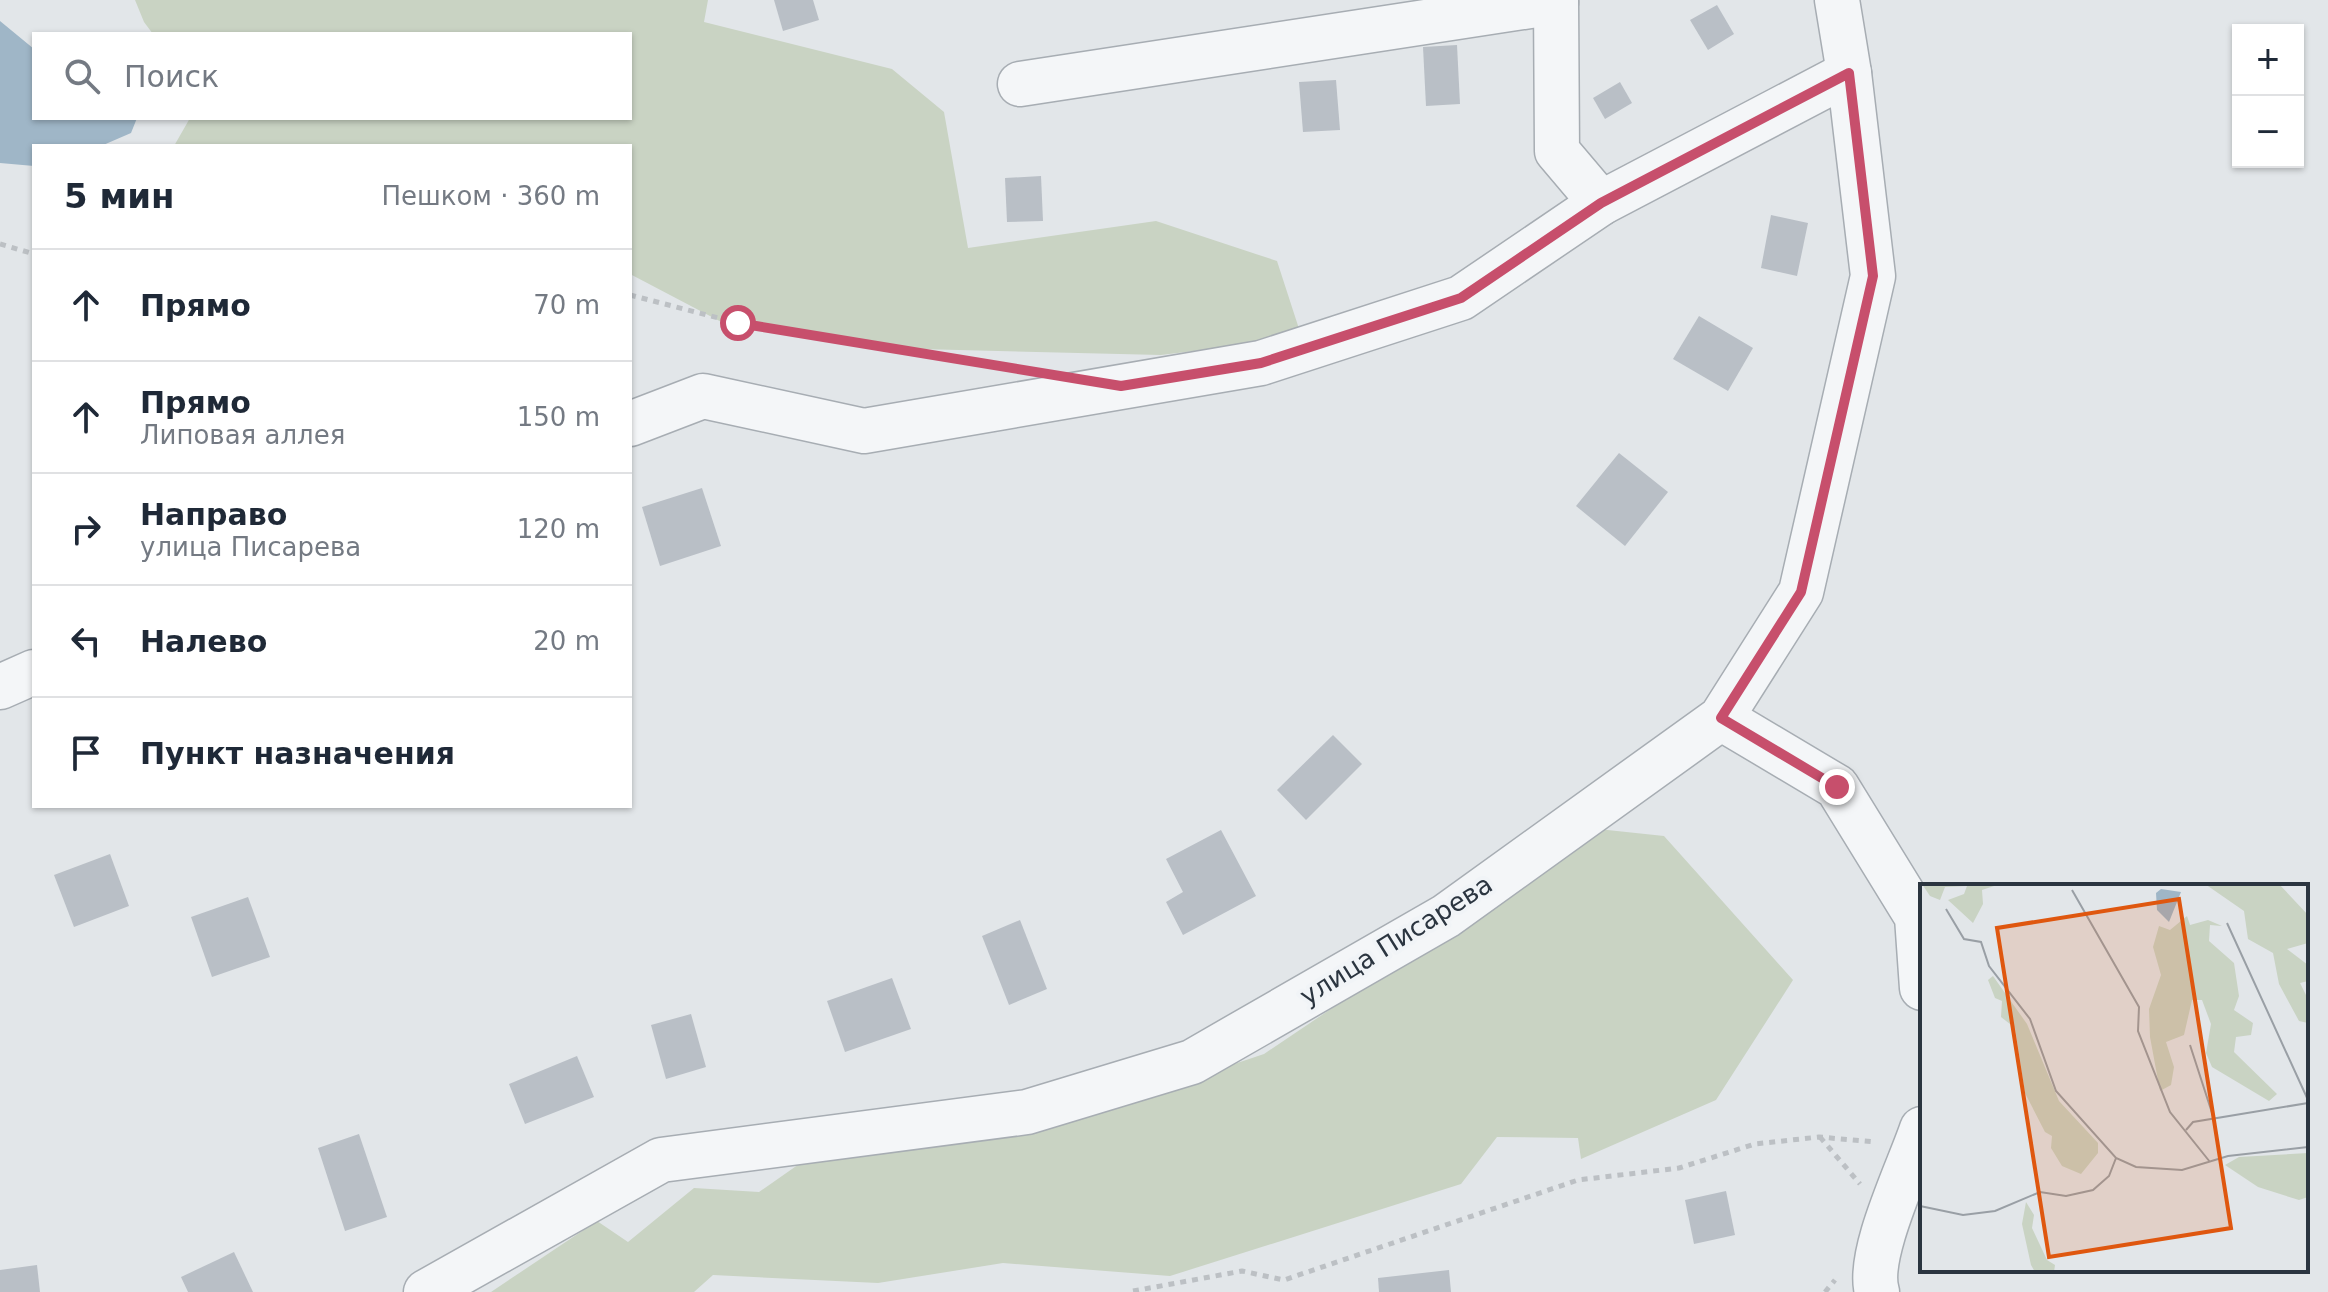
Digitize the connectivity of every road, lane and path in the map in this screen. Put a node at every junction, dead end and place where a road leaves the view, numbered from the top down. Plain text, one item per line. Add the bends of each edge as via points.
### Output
1 (1837, 0) edge
2 (1556, 1) edge
3 (1849, 73) junction
4 (1020, 84) dead end
5 (1601, 203) junction
6 (0, 244) edge
7 (32, 253) edge
8 (632, 296) edge
9 (1004, 367) dead end
10 (632, 423) edge
11 (32, 673) edge
12 (0, 687) edge
13 (1721, 718) junction
14 (1920, 960) edge
15 (1819, 1137) junction
16 (1919, 1137) edge
17 (1888, 1217) junction
18 (1133, 1291) edge
19 (426, 1292) edge
20 (1877, 1292) edge

1 - 3 street, улица Писарева
2 - 4 street
2 - 5 street via 1557,151
3 - 5 street
3 - 13 street, улица Писарева via 1873,276 1801,592
5 - 10 street via 1461,298 1261,363 864,431 703,396
6 - 7 path
8 - 9 path via 738,323
11 - 12 street
13 - 14 street via 1837,787 1917,917
13 - 19 street, улица Писарева via 1446,916 1192,1062 1027,1112 661,1160
15 - 16 path
15 - 17 path
15 - 18 path via 1755,1144 1679,1168 1578,1180 1284,1280 1242,1271
16 - 17 street
17 - 20 street via 1873,1280

